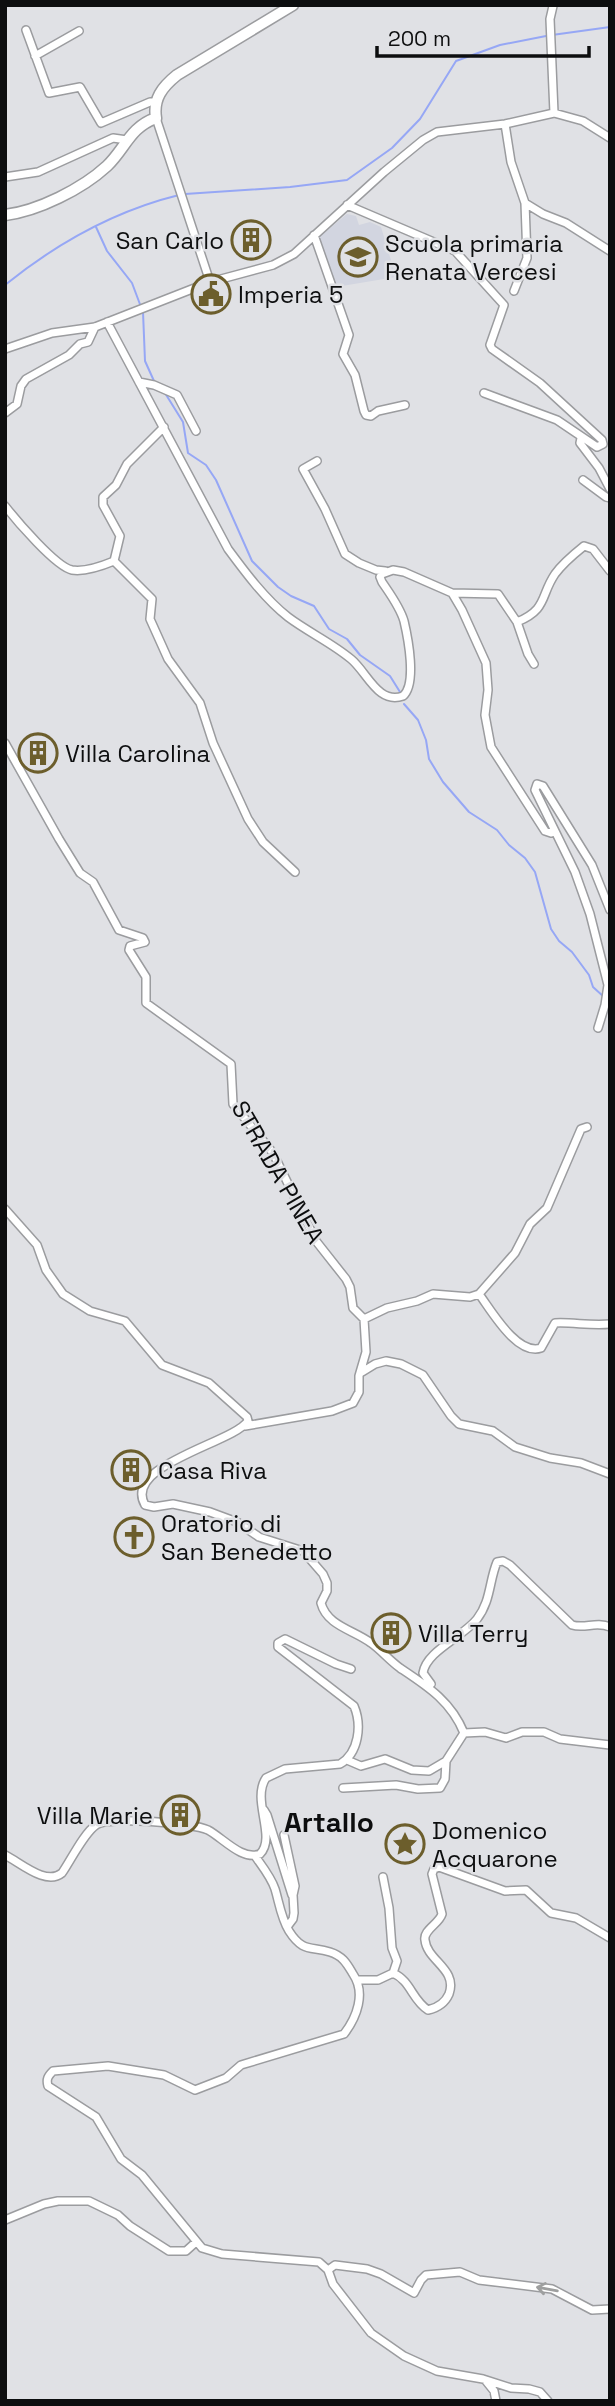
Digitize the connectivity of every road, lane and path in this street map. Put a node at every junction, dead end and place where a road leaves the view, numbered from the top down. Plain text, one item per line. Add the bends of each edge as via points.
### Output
1 (293, 5) edge
2 (554, 5) edge
3 (26, 30) dead end
4 (79, 31) dead end
5 (35, 56) junction
6 (156, 102) junction
7 (554, 113) junction
8 (156, 118) junction
9 (505, 124) junction
10 (610, 138) edge
11 (127, 140) junction
12 (5, 177) edge
13 (525, 203) junction
14 (347, 205) junction
15 (5, 215) edge
16 (314, 235) junction
17 (610, 251) edge
18 (209, 282) junction
19 (514, 291) dead end
20 (107, 322) junction
21 (94, 327) junction
22 (5, 349) edge
23 (139, 382) junction
24 (484, 393) dead end
25 (405, 405) dead end
26 (5, 413) edge
27 (164, 427) junction
28 (196, 431) dead end
29 (581, 438) junction
30 (317, 461) dead end
31 (583, 480) dead end
32 (610, 489) edge
33 (610, 498) edge
34 (5, 506) edge
35 (114, 561) junction
36 (610, 570) edge
37 (385, 571) junction
38 (452, 593) junction
39 (517, 622) junction
40 (534, 664) dead end
41 (5, 743) edge
42 (554, 831) junction
43 (295, 872) dead end
44 (610, 910) edge
45 (598, 1028) dead end
46 (587, 1127) dead end
47 (5, 1209) edge
48 (479, 1294) junction
49 (364, 1319) junction
50 (610, 1324) edge
51 (361, 1372) junction
52 (244, 1426) junction
53 (610, 1474) edge
54 (610, 1627) edge
55 (351, 1669) dead end
56 (439, 1694) junction
57 (464, 1732) junction
58 (610, 1745) edge
59 (347, 1760) junction
60 (446, 1761) junction
61 (343, 1788) dead end
62 (261, 1804) junction
63 (284, 1835) dead end
64 (5, 1855) edge
65 (256, 1856) junction
66 (383, 1877) dead end
67 (293, 1895) junction
68 (287, 1927) junction
69 (610, 1938) edge
70 (393, 1973) junction
71 (358, 1980) junction
72 (5, 2220) edge
73 (196, 2242) junction
74 (328, 2270) junction
75 (610, 2309) edge
76 (483, 2379) junction
77 (496, 2401) edge
78 (548, 2401) edge

1 - 6 main road via 177,75
2 - 7 street via 550,19
3 - 5 street
4 - 5 street
5 - 6 street via 49,93 80,87 102,123
6 - 8 main road
7 - 9 street
7 - 10 street via 583,121
8 - 11 main road via 138,127
8 - 18 street
9 - 13 street via 511,162
9 - 14 street via 437,132
11 - 12 street via 113,138 38,172
11 - 15 main road via 107,166 76,187 37,207
13 - 17 street
13 - 19 street via 527,258
14 - 16 street
14 - 29 street via 455,251 504,305 492,349 540,383 603,444 597,447
16 - 18 street via 294,254 273,265
16 - 25 street via 349,335 343,354 355,375 366,415
18 - 20 street
20 - 21 street
20 - 23 street
21 - 22 street via 52,332
21 - 26 street via 87,342 26,379 17,404
23 - 27 street
23 - 28 street via 177,395
24 - 29 street via 556,420
27 - 35 street via 127,464 103,497 120,536
27 - 37 street via 243,569 287,616 352,659 382,695 398,698 410,687 410,658 404,621 380,577
29 - 32 street
30 - 37 street via 303,469 345,554
31 - 33 street
34 - 35 street via 65,567 81,570
35 - 43 street via 152,599 150,620 168,659 200,703 248,819 262,842
36 - 39 street via 593,549 584,546 554,576 539,607
37 - 38 street via 404,572
38 - 39 street via 495,593
38 - 42 street via 486,663 485,715 491,747 545,831
39 - 40 street
41 - 49 street, STRADA PINEA via 59,839 80,873 93,882 119,929 143,938 145,942 129,950 146,977 146,1003 231,1065 233,1104 273,1153 316,1241 346,1279 353,1308
42 - 44 street via 535,790 538,784 592,864
42 - 45 street via 587,899 606,975 607,996
46 - 48 street via 581,1129 547,1208 530,1224 498,1276
47 - 52 street via 37,1245 46,1270 63,1294 90,1311 125,1321 162,1365 209,1383 244,1413 248,1422
48 - 49 street via 433,1294
48 - 50 street via 514,1340 529,1349 541,1348 555,1324
49 - 51 street via 366,1352
51 - 52 street via 354,1403
51 - 53 street via 386,1361 401,1364 423,1375 459,1424 493,1431 515,1447
52 - 56 street via 160,1468 144,1488 143,1502 148,1507 173,1504 210,1513 237,1522 259,1537 303,1551 327,1583 321,1603 326,1615
54 - 56 street via 601,1623 581,1628 572,1625 510,1565 497,1562 480,1615 440,1648 423,1669
55 - 59 street via 285,1639 278,1643 354,1706 357,1743
56 - 57 street
57 - 58 street via 506,1738 544,1732 560,1740
57 - 60 street
59 - 60 street via 361,1766 385,1759 423,1771
59 - 62 street via 276,1772 263,1781
60 - 61 street via 440,1788
62 - 65 street via 266,1844
62 - 67 street
63 - 67 street
64 - 65 street via 44,1877 57,1877 93,1827 109,1820 199,1827
65 - 68 street via 274,1887
66 - 70 street via 391,1948 397,1961
67 - 68 street via 293,1919
68 - 71 street via 302,1946 343,1958
69 - 70 street via 576,1918 551,1913 526,1890 505,1891 446,1868 434,1869 442,1914 427,1931 425,1941 446,1970 448,1995 428,2010 408,1983
70 - 71 street via 378,1980
71 - 73 street via 356,2015 344,2034 241,2065 201,2089 164,2075 108,2066 48,2075 48,2086 96,2117 121,2159 142,2175
72 - 73 street via 44,2204 89,2201 169,2251 186,2251
73 - 74 street via 213,2252 319,2262
75 -> 74 street via 592,2309 552,2289 479,2280 460,2272 426,2275 414,2293 367,2269 335,2265
74 - 76 street via 333,2284 364,2324 385,2343 437,2371
76 - 77 street
76 - 78 street via 540,2392

